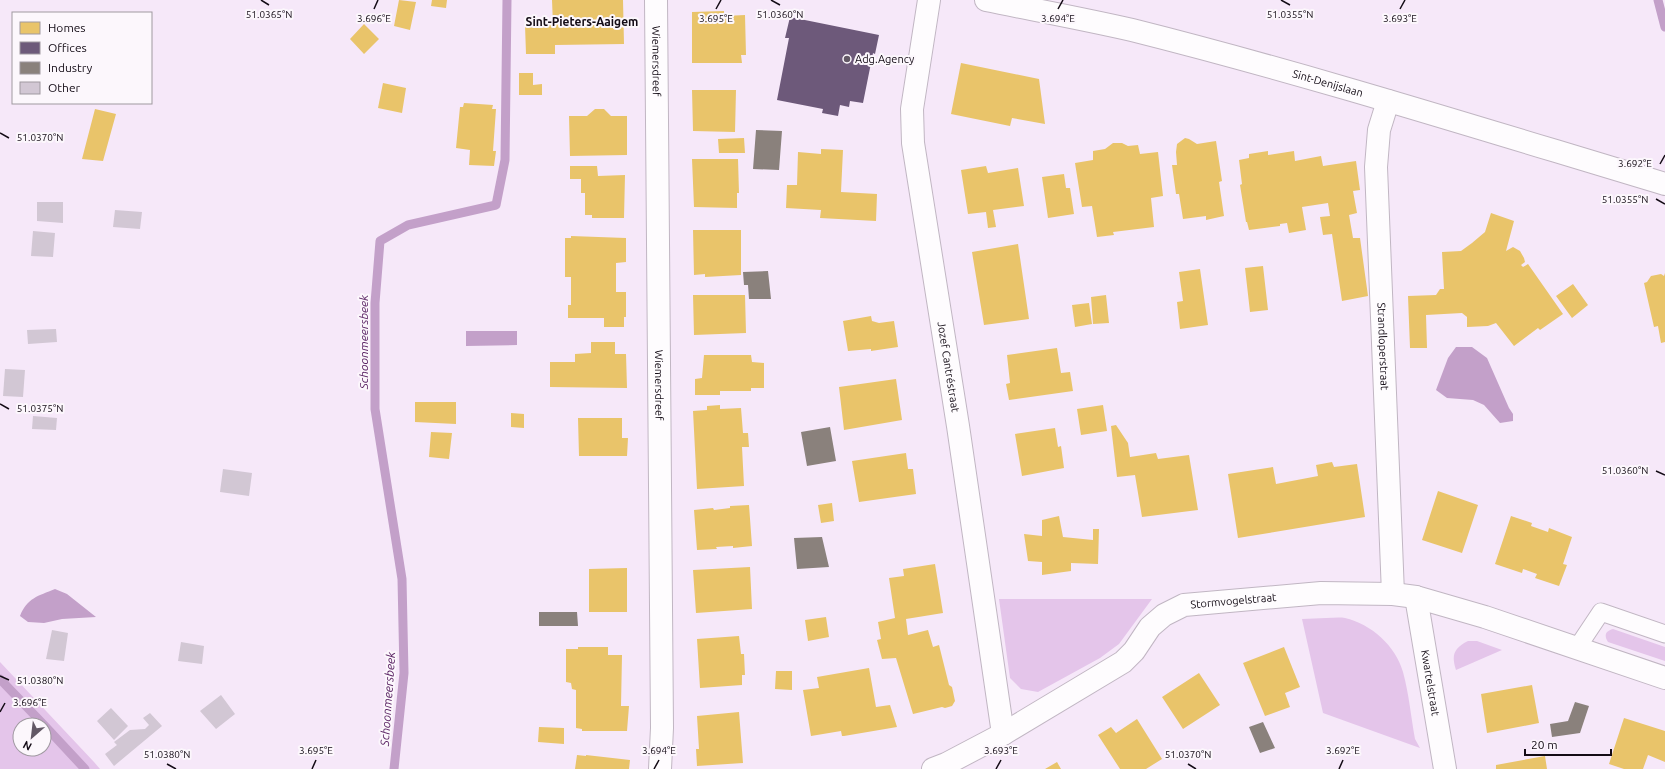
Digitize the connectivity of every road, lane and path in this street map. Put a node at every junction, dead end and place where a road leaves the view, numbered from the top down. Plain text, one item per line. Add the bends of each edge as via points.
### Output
1 (656, 0) edge
2 (929, 0) edge
3 (986, 0) edge
4 (1388, 101) junction
5 (1665, 184) edge
6 (1393, 594) junction
7 (1416, 597) junction
8 (1665, 634) edge
9 (1577, 648) junction
10 (1665, 678) edge
11 (1003, 734) junction
12 (660, 769) edge
13 (933, 769) edge
14 (1445, 769) edge

1 - 12 street, Wiemersdreef via 662,728
2 - 11 street, Jozef Cantréstraat via 912,108 913,143
3 - 4 street, Sint-Denijslaan via 1193,46
4 - 5 street, Sint-Denijslaan
4 - 6 street, Strandloperstraat via 1379,130 1376,167
6 - 7 street, Stormvogelstraat
6 - 11 street, Stormvogelstraat via 1321,592 1184,606 1164,615 1155,623 1123,662
7 - 9 street, Stormvogelstraat
7 - 14 street, Kwartelstraat
8 - 9 lane via 1601,612
9 - 10 street, Stormvogelstraat
11 - 13 street, Stormvogelstraat

